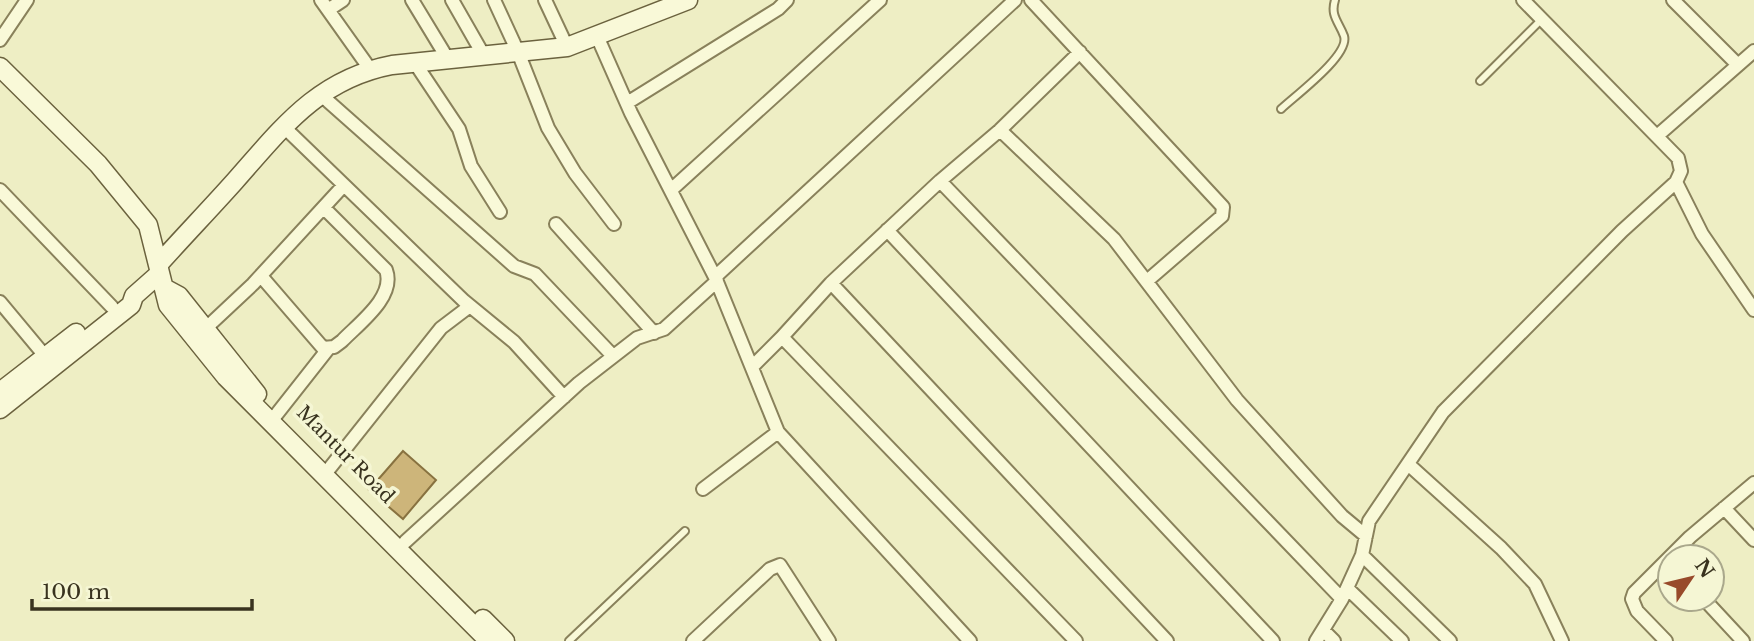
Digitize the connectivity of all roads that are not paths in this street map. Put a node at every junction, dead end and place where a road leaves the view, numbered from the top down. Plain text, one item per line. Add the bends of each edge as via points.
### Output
1 (27, 0) edge
2 (344, 0) edge
3 (412, 0) edge
4 (452, 0) edge
5 (494, 0) edge
6 (545, 0) edge
7 (688, 0) edge
8 (786, 0) edge
9 (880, 0) edge
10 (1015, 0) edge
11 (1031, 0) edge
12 (1335, 0) edge
13 (1523, 0) edge
14 (1673, 0) edge
15 (325, 5) edge
16 (656, 6) edge
17 (1542, 19) junction
18 (597, 36) junction
19 (0, 40) edge
20 (567, 47) junction
21 (1754, 51) edge
22 (518, 52) junction
23 (1080, 52) junction
24 (484, 56) junction
25 (449, 61) junction
26 (415, 63) junction
27 (1738, 65) junction
28 (0, 67) edge
29 (370, 69) junction
30 (1480, 81) dead end
31 (320, 94) junction
32 (627, 103) junction
33 (1281, 109) dead end
34 (284, 126) junction
35 (1000, 130) junction
36 (1657, 136) junction
37 (940, 181) junction
38 (1676, 182) junction
39 (344, 185) junction
40 (0, 190) edge
41 (671, 190) junction
42 (324, 208) junction
43 (500, 212) dead end
44 (556, 224) dead end
45 (614, 224) dead end
46 (887, 230) junction
47 (161, 276) junction
48 (261, 276) junction
49 (716, 279) junction
50 (1147, 281) junction
51 (831, 283) junction
52 (134, 296) junction
53 (0, 302) edge
54 (470, 306) junction
55 (112, 307) junction
56 (1754, 310) edge
57 (204, 330) junction
58 (654, 333) junction
59 (782, 337) junction
60 (328, 349) junction
61 (46, 356) junction
62 (613, 356) junction
63 (753, 366) junction
64 (0, 393) edge
65 (564, 397) junction
66 (0, 409) edge
67 (276, 415) junction
68 (778, 432) junction
69 (1408, 464) junction
70 (329, 469) junction
71 (1754, 483) edge
72 (703, 489) dead end
73 (1724, 508) junction
74 (685, 531) dead end
75 (1366, 536) junction
76 (1754, 540) edge
77 (405, 542) junction
78 (1686, 543) edge
79 (1362, 555) junction
80 (1656, 571) edge
81 (1345, 593) junction
82 (1717, 613) edge
83 (1320, 636) edge
84 (825, 639) edge
85 (489, 641) edge
86 (505, 641) edge
87 (569, 641) edge
88 (693, 641) edge
89 (970, 641) edge
90 (1076, 641) edge
91 (1167, 641) edge
92 (1273, 641) edge
93 (1334, 641) edge
94 (1402, 641) edge
95 (1450, 641) edge
96 (1562, 641) edge
97 (1667, 641) edge
98 (1743, 641) edge

1 - 19 street
2 - 15 street
3 - 25 street
4 - 24 street
5 - 22 street
6 - 20 street
7 - 16 main road
8 - 32 street
9 - 41 street
10 - 49 street
11 - 23 street
12 - 33 lane via 1334,19 1344,36 1341,53
13 - 17 street
14 - 27 street
15 - 29 street
16 - 18 main road
17 - 30 lane
17 - 36 street
18 - 20 main road
18 - 32 street
20 - 22 main road
21 - 27 street
22 - 24 main road
22 - 45 street via 548,128
23 - 35 street
23 - 50 street via 1223,207 1222,216
24 - 25 main road
25 - 26 main road
26 - 29 main road
26 - 43 street via 460,129 471,166
27 - 36 street
28 - 47 main road, Mantur Road via 97,164 148,225
29 - 31 main road
31 - 34 main road
31 - 62 street via 514,266 534,274
32 - 41 street
34 - 39 street
34 - 47 main road
35 - 37 street
35 - 50 street via 1114,239
36 - 38 street via 1678,158 1681,171
37 - 46 street
37 - 81 street
38 - 56 street via 1702,234
38 - 69 street via 1443,412
39 - 42 street
39 - 54 street
40 - 55 street
41 - 49 street
42 - 48 street
42 - 60 street via 388,276 383,298 342,341
44 - 58 street
46 - 51 street
46 - 92 street
47 - 52 main road
47 - 57 main road, Mantur Road
47 - 85 main road, Mantur Road via 169,305 242,395
48 - 57 street
48 - 60 street via 318,345
49 - 58 street via 664,329
49 - 63 street
50 - 75 street via 1237,400 1342,516
51 - 59 street
51 - 91 street
52 - 55 main road
52 - 66 main road via 131,305
53 - 61 street
54 - 65 street via 514,342
54 - 70 street via 441,328
55 - 61 main road
57 - 67 main road, Mantur Road
58 - 62 street via 637,338
59 - 63 street
59 - 90 street
60 - 67 street
61 - 64 main road
62 - 65 street
63 - 68 street
65 - 77 street
67 - 70 main road, Mantur Road
68 - 72 street
68 - 89 street
69 - 75 street via 1369,521
69 - 96 street via 1535,584
70 - 77 main road, Mantur Road
71 - 73 street
73 - 76 street
73 - 78 street
74 - 87 lane
75 - 79 street
77 - 86 main road, Mantur Road
79 - 81 street
79 - 95 street
80 - 97 street via 1632,599 1637,611
81 - 83 street
81 - 94 street
82 - 98 street
83 - 93 street
84 - 88 street via 780,565 770,569

